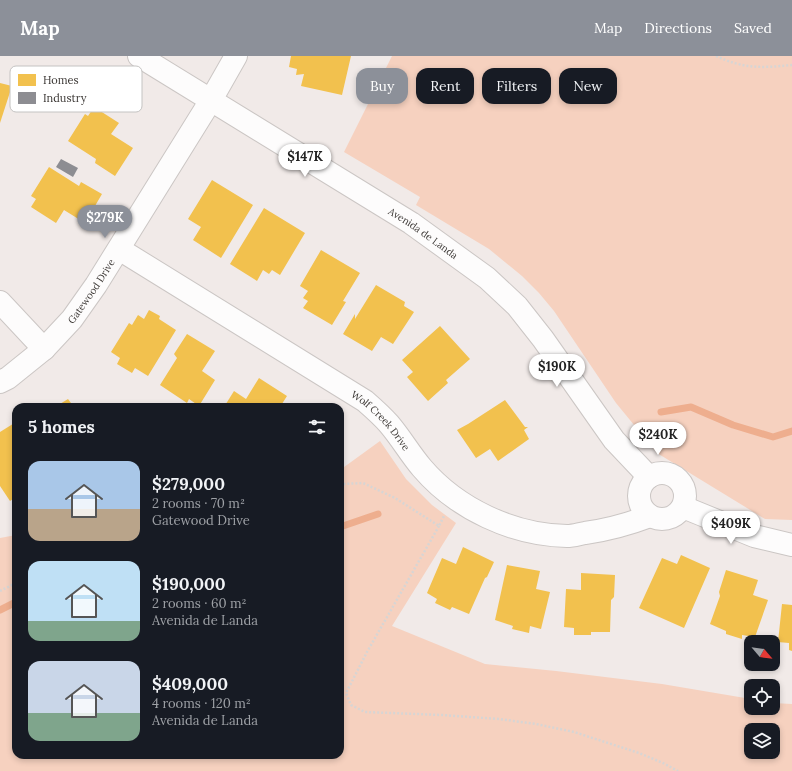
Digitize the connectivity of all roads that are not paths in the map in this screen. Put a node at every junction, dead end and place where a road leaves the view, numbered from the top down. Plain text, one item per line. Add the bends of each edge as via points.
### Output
1 (139, 56) edge
2 (236, 56) edge
3 (211, 100) junction
4 (119, 249) junction
5 (0, 302) edge
6 (44, 349) junction
7 (0, 382) edge
8 (649, 477) junction
9 (683, 507) junction
10 (650, 516) junction
11 (792, 545) edge

1 - 3 street, Avenida de Landa
2 - 3 street, Gatewood Drive
3 - 4 street, Gatewood Drive
3 - 8 street, Avenida de Landa via 411,223 487,278 518,306 614,440
4 - 6 street, Gatewood Drive via 72,319
4 - 10 street, Wolf Creek Drive via 365,401 389,424 422,469 447,492 477,512 507,525 568,536 600,531
5 - 6 street
6 - 7 street, Gatewood Drive
8 - 9 street via 664,473 678,479 685,492
8 - 10 street via 643,482 638,497 640,505
9 - 10 street via 672,518 664,520
9 - 11 street via 754,536

